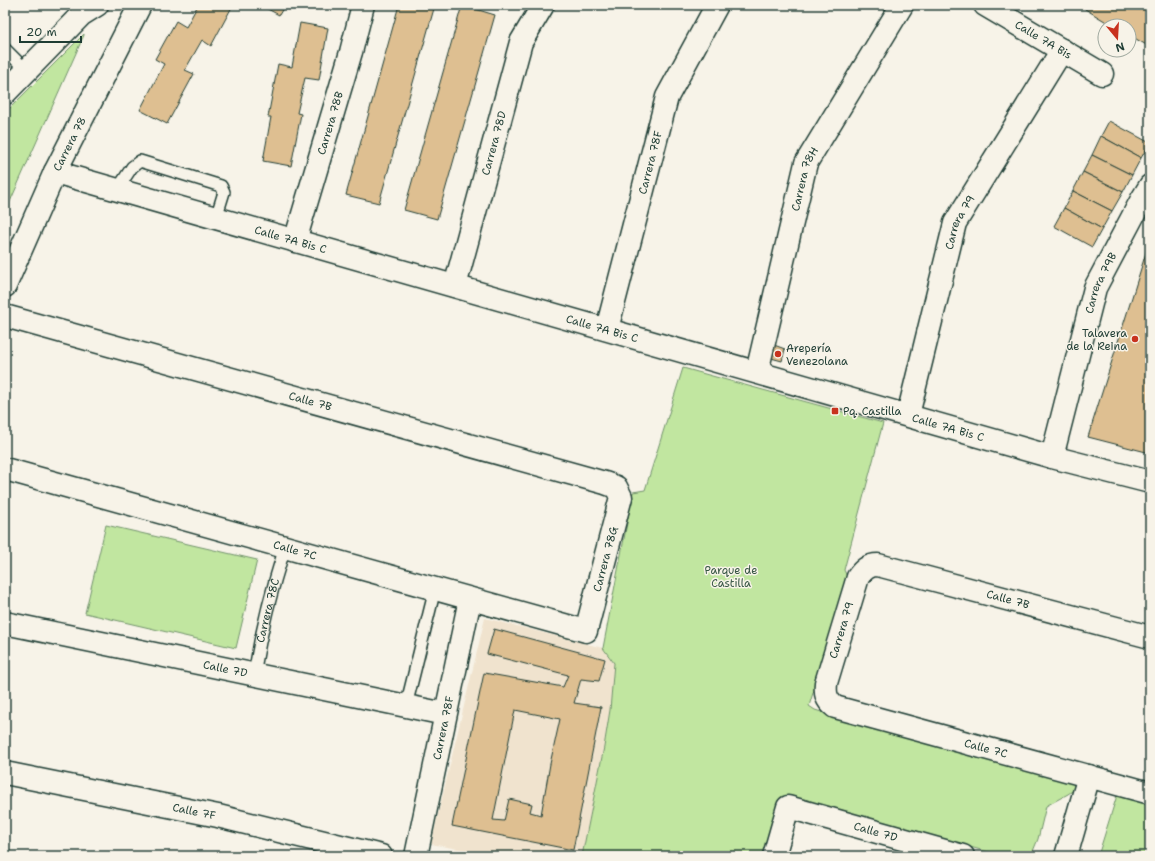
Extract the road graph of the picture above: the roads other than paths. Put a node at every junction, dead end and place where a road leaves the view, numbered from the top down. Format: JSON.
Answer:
{"nodes":[{"id":1,"x":97,"y":5,"type":"edge"},
{"id":2,"x":363,"y":5,"type":"edge"},
{"id":3,"x":544,"y":5,"type":"edge"},
{"id":4,"x":718,"y":5,"type":"edge"},
{"id":5,"x":902,"y":5,"type":"edge"},
{"id":6,"x":984,"y":5,"type":"edge"},
{"id":7,"x":135,"y":7,"type":"edge"},
{"id":8,"x":5,"y":49,"type":"edge"},
{"id":9,"x":1062,"y":50,"type":"junction"},
{"id":10,"x":26,"y":70,"type":"junction"},
{"id":11,"x":1102,"y":74,"type":"dead end"},
{"id":12,"x":5,"y":93,"type":"edge"},
{"id":13,"x":55,"y":172,"type":"junction"},
{"id":14,"x":1150,"y":186,"type":"edge"},
{"id":15,"x":117,"y":190,"type":"junction"},
{"id":16,"x":216,"y":218,"type":"junction"},
{"id":17,"x":295,"y":241,"type":"junction"},
{"id":18,"x":5,"y":286,"type":"edge"},
{"id":19,"x":455,"y":286,"type":"junction"},
{"id":20,"x":5,"y":316,"type":"edge"},
{"id":21,"x":607,"y":330,"type":"junction"},
{"id":22,"x":757,"y":372,"type":"junction"},
{"id":23,"x":908,"y":415,"type":"junction"},
{"id":24,"x":1052,"y":457,"type":"junction"},
{"id":25,"x":5,"y":469,"type":"edge"},
{"id":26,"x":1150,"y":482,"type":"edge"},
{"id":27,"x":616,"y":487,"type":"joint"},
{"id":28,"x":285,"y":547,"type":"junction"},
{"id":29,"x":867,"y":568,"type":"joint"},
{"id":30,"x":435,"y":589,"type":"junction"},
{"id":31,"x":470,"y":599,"type":"junction"},
{"id":32,"x":5,"y":623,"type":"edge"},
{"id":33,"x":586,"y":631,"type":"joint"},
{"id":34,"x":1150,"y":637,"type":"edge"},
{"id":35,"x":254,"y":674,"type":"junction"},
{"id":36,"x":826,"y":697,"type":"joint"},
{"id":37,"x":406,"y":706,"type":"junction"},
{"id":38,"x":445,"y":714,"type":"junction"},
{"id":39,"x":5,"y":773,"type":"edge"},
{"id":40,"x":1088,"y":776,"type":"junction"},
{"id":41,"x":1150,"y":793,"type":"edge"},
{"id":42,"x":381,"y":856,"type":"edge"},
{"id":43,"x":416,"y":856,"type":"edge"},
{"id":44,"x":774,"y":856,"type":"edge"},
{"id":45,"x":964,"y":856,"type":"edge"},
{"id":46,"x":1066,"y":856,"type":"edge"}],
"edges":[{"from":1,"to":10,"type":"street"},
{"from":2,"to":17,"type":"street","name":"Carrera 78B"},
{"from":3,"to":19,"type":"street","name":"Carrera 78D"},
{"from":4,"to":21,"type":"street","name":"Carrera 78F"},
{"from":5,"to":22,"type":"street","name":"Carrera 78H"},
{"from":6,"to":9,"type":"street","name":"Calle 7A Bis"},
{"from":7,"to":13,"type":"street","name":"Carrera 78"},
{"from":8,"to":10,"type":"lane"},
{"from":9,"to":11,"type":"street","name":"Calle 7A Bis"},
{"from":9,"to":23,"type":"street","name":"Carrera 79"},
{"from":10,"to":12,"type":"street"},
{"from":13,"to":15,"type":"street","name":"Calle 7A Bis C"},
{"from":13,"to":18,"type":"street","name":"Carrera 78"},
{"from":14,"to":24,"type":"street","name":"Carrera 79B"},
{"from":15,"to":16,"type":"street","name":"Calle 7A Bis C"},
{"from":15,"to":16,"type":"lane"},
{"from":16,"to":17,"type":"street","name":"Calle 7A Bis C"},
{"from":17,"to":19,"type":"street","name":"Calle 7A Bis C"},
{"from":19,"to":21,"type":"street","name":"Calle 7A Bis C"},
{"from":20,"to":27,"type":"street","name":"Calle 7B"},
{"from":21,"to":22,"type":"street","name":"Calle 7A Bis C"},
{"from":22,"to":23,"type":"street","name":"Calle 7A Bis C"},
{"from":23,"to":24,"type":"street","name":"Calle 7A Bis C"},
{"from":24,"to":26,"type":"street","name":"Calle 7A Bis C"},
{"from":25,"to":28,"type":"street","name":"Calle 7C"},
{"from":27,"to":33,"type":"street","name":"Carrera 78G"},
{"from":28,"to":30,"type":"street","name":"Calle 7C"},
{"from":28,"to":35,"type":"lane","name":"Carrera 78C"},
{"from":29,"to":34,"type":"street","name":"Calle 7B"},
{"from":29,"to":36,"type":"street","name":"Carrera 79"},
{"from":30,"to":31,"type":"street","name":"Calle 7C"},
{"from":30,"to":37,"type":"lane"},
{"from":31,"to":33,"type":"street","name":"Calle 7C"},
{"from":31,"to":38,"type":"street","name":"Carrera 78F"},
{"from":32,"to":35,"type":"street","name":"Calle 7D"},
{"from":35,"to":37,"type":"street","name":"Calle 7D"},
{"from":36,"to":40,"type":"street","name":"Calle 7C"},
{"from":37,"to":38,"type":"street","name":"Calle 7D"},
{"from":38,"to":43,"type":"street","name":"Carrera 78F"},
{"from":39,"to":42,"type":"street","name":"Calle 7F"},
{"from":40,"to":41,"type":"street","name":"Calle 7C"},
{"from":40,"to":46,"type":"street"},
{"from":44,"to":45,"type":"street","name":"Calle 7D"}]}
